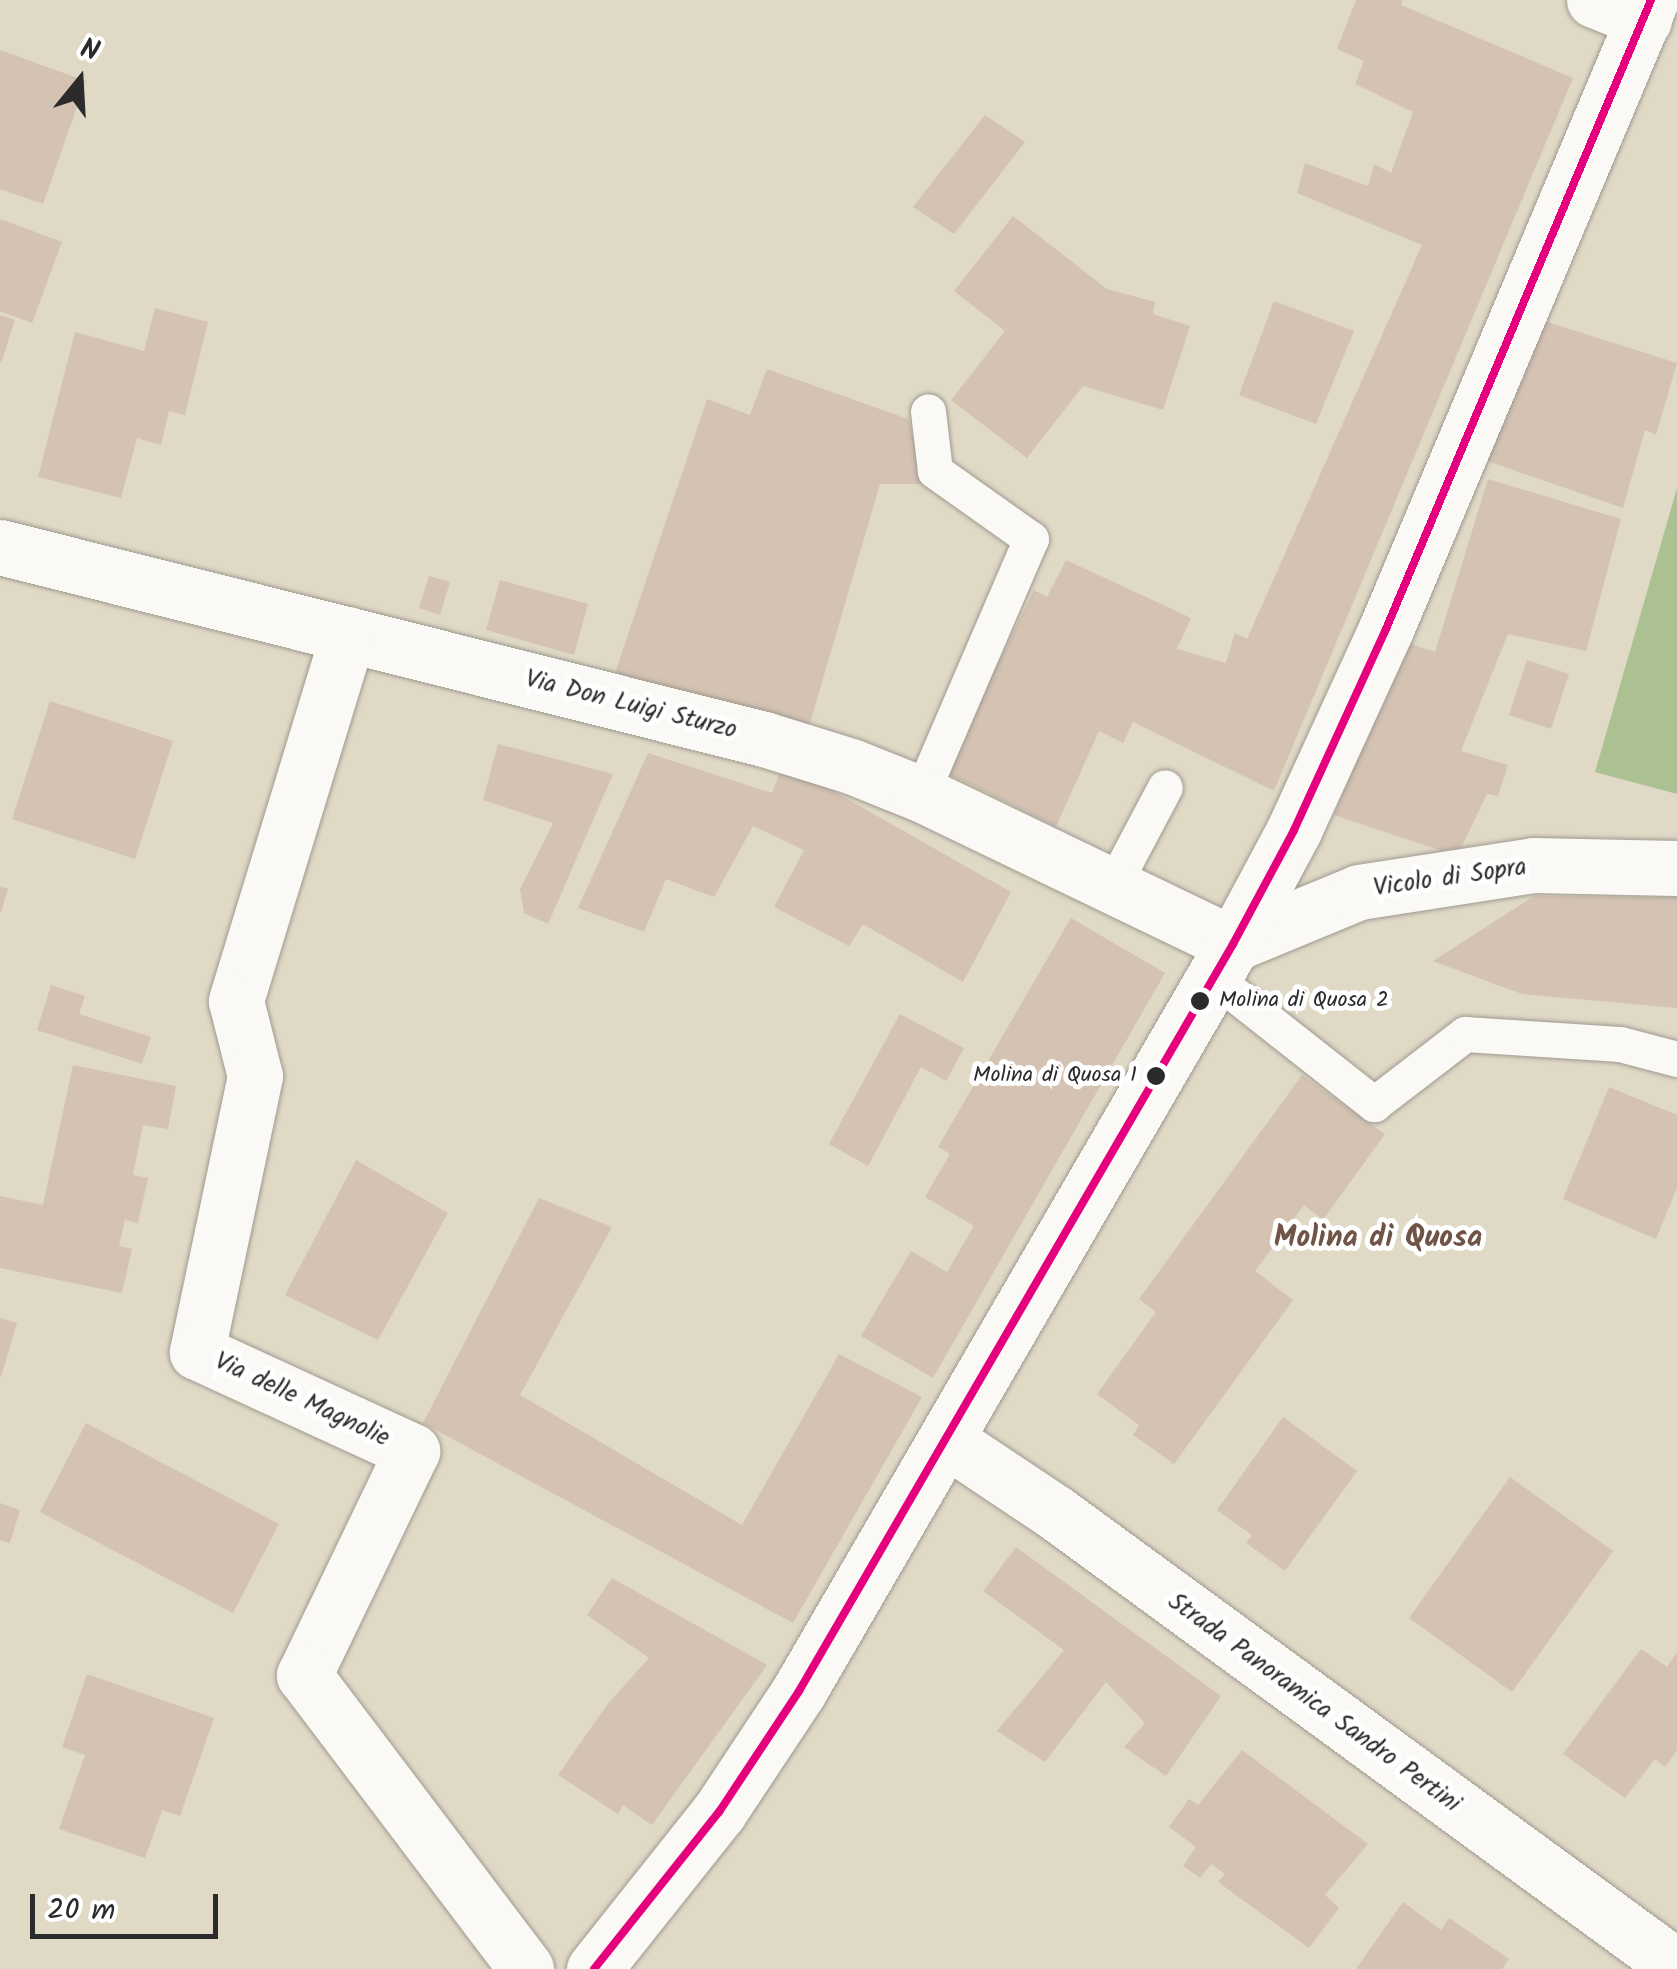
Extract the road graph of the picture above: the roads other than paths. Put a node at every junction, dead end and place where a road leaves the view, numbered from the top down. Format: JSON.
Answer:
{"nodes":[{"id":1,"x":1594,"y":0,"type":"edge"},
{"id":2,"x":1648,"y":10,"type":"edge"},
{"id":3,"x":928,"y":411,"type":"dead end"},
{"id":4,"x":0,"y":547,"type":"edge"},
{"id":5,"x":348,"y":634,"type":"junction"},
{"id":6,"x":1165,"y":787,"type":"dead end"},
{"id":7,"x":920,"y":794,"type":"junction"},
{"id":8,"x":1677,"y":868,"type":"edge"},
{"id":9,"x":1111,"y":889,"type":"junction"},
{"id":10,"x":1224,"y":961,"type":"junction"},
{"id":11,"x":1677,"y":1060,"type":"edge"},
{"id":12,"x":948,"y":1441,"type":"junction"},
{"id":13,"x":1677,"y":1967,"type":"edge"},
{"id":14,"x":526,"y":1969,"type":"edge"},
{"id":15,"x":594,"y":1969,"type":"edge"}],
"edges":[{"from":1,"to":2,"type":"street"},
{"from":2,"to":10,"type":"street"},
{"from":3,"to":7,"type":"lane"},
{"from":4,"to":5,"type":"street","name":"Via Don Luigi Sturzo"},
{"from":5,"to":7,"type":"street","name":"Via Don Luigi Sturzo"},
{"from":5,"to":14,"type":"street","name":"Via delle Magnolie"},
{"from":6,"to":9,"type":"lane"},
{"from":7,"to":9,"type":"street","name":"Via Don Luigi Sturzo"},
{"from":8,"to":10,"type":"street","name":"Vicolo di Sopra"},
{"from":9,"to":10,"type":"street","name":"Via Don Luigi Sturzo"},
{"from":10,"to":11,"type":"lane"},
{"from":10,"to":12,"type":"street"},
{"from":12,"to":13,"type":"street","name":"Strada Panoramica Sandro Pertini"},
{"from":12,"to":15,"type":"street"}]}
